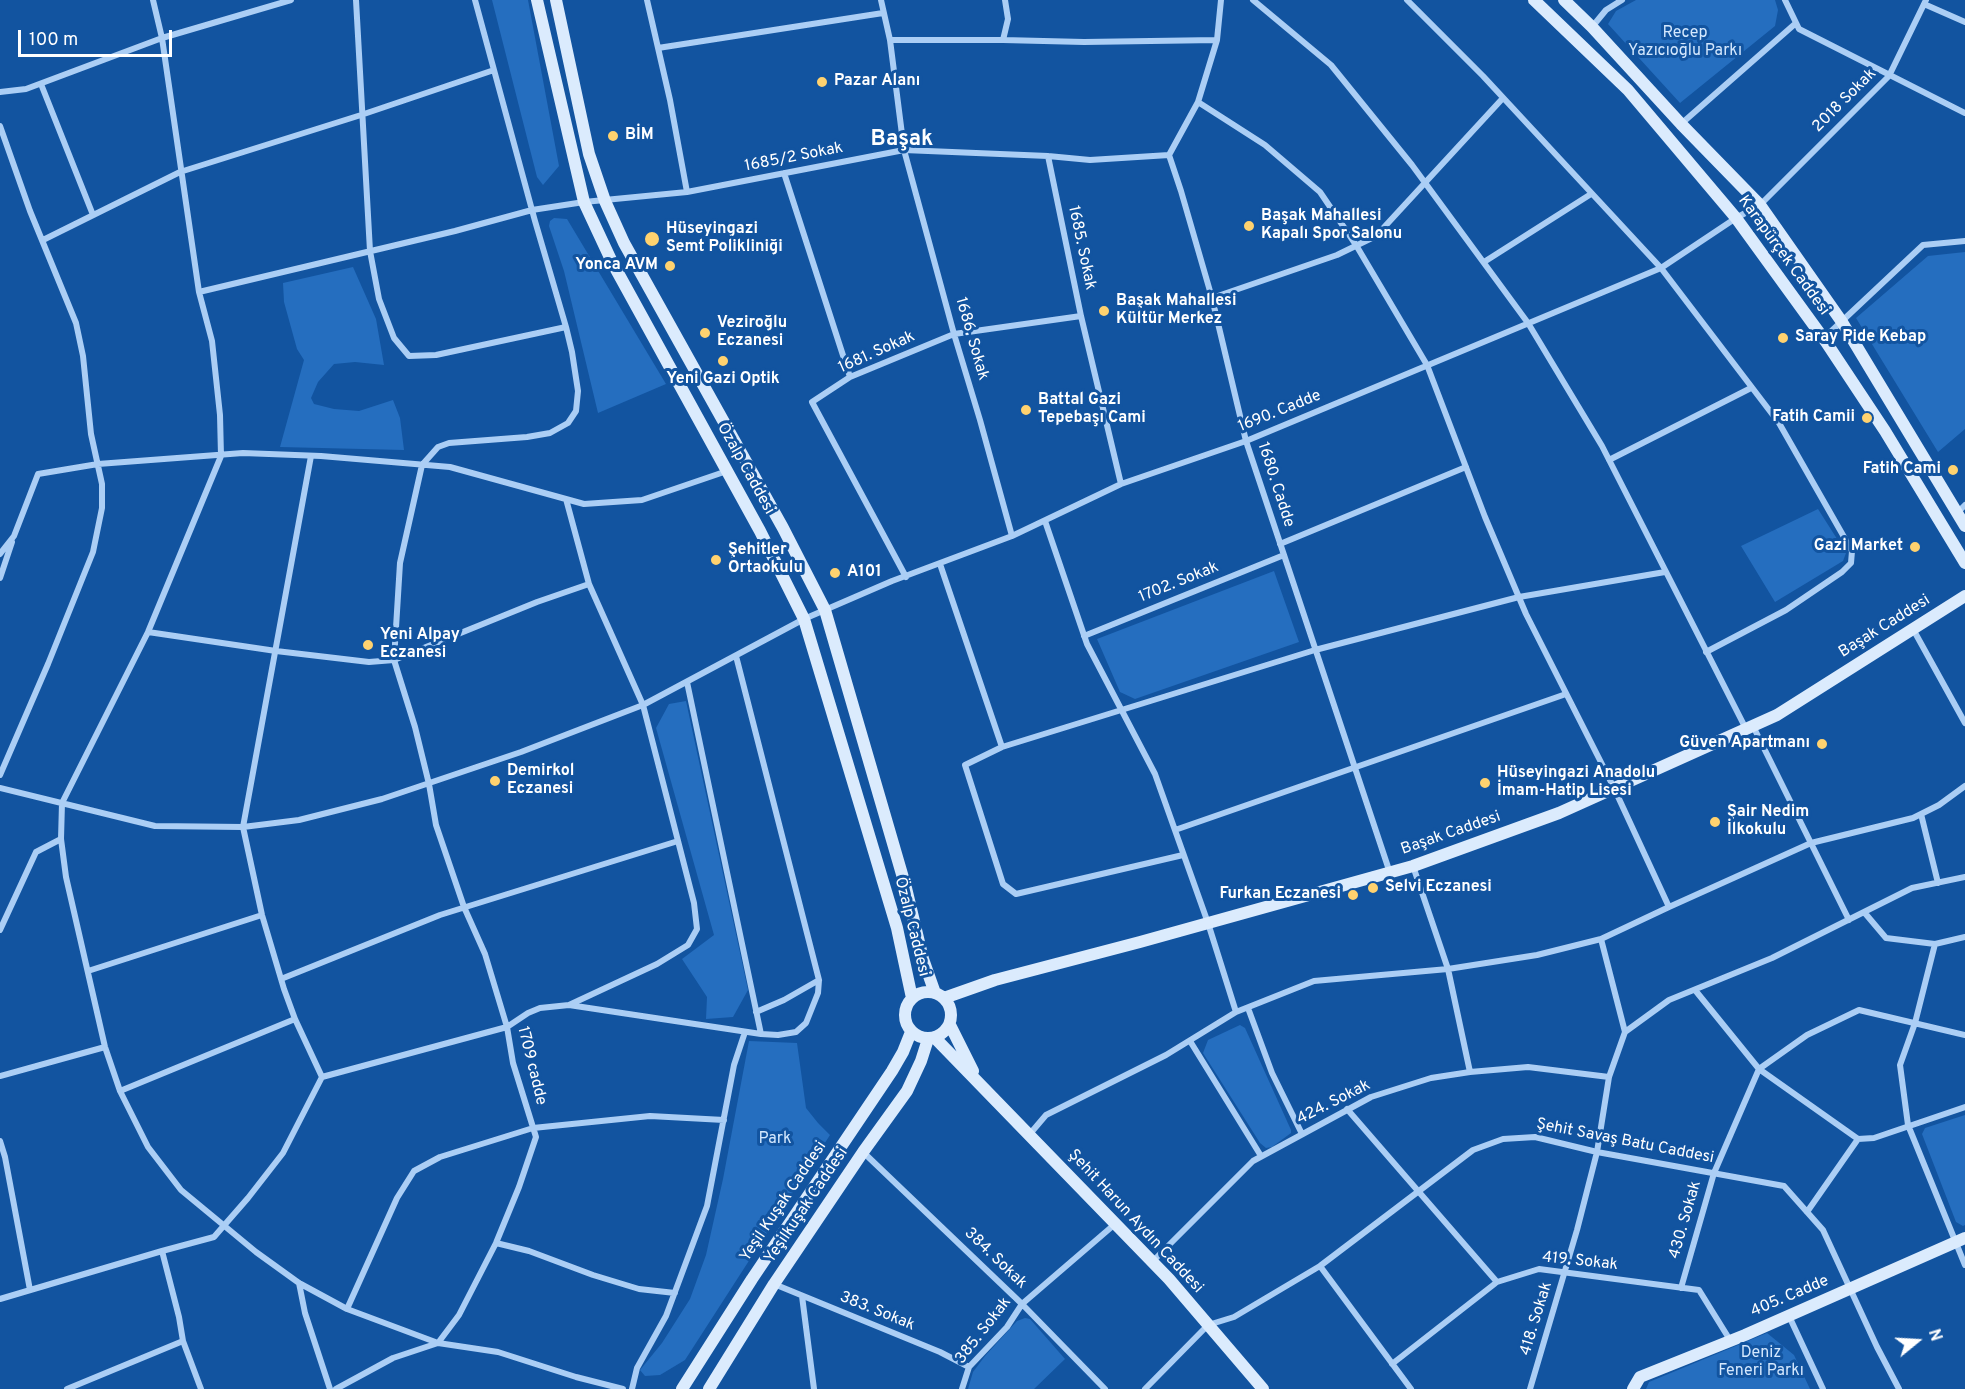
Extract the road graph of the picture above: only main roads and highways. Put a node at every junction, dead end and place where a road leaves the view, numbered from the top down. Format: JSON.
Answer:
{"nodes":[{"id":1,"x":537,"y":0,"type":"edge"},
{"id":2,"x":556,"y":0,"type":"edge"},
{"id":3,"x":1534,"y":0,"type":"edge"},
{"id":4,"x":1564,"y":0,"type":"edge"},
{"id":5,"x":1961,"y":509,"type":"edge"},
{"id":6,"x":1965,"y":526,"type":"edge"},
{"id":7,"x":1965,"y":563,"type":"edge"},
{"id":8,"x":1965,"y":596,"type":"edge"},
{"id":9,"x":940,"y":996,"type":"junction"},
{"id":10,"x":912,"y":998,"type":"junction"},
{"id":11,"x":950,"y":1024,"type":"junction"},
{"id":12,"x":911,"y":1032,"type":"junction"},
{"id":13,"x":931,"y":1039,"type":"junction"},
{"id":14,"x":978,"y":1083,"type":"junction"},
{"id":15,"x":1960,"y":1240,"type":"edge"},
{"id":16,"x":682,"y":1389,"type":"edge"},
{"id":17,"x":709,"y":1389,"type":"edge"},
{"id":18,"x":1263,"y":1389,"type":"edge"},
{"id":19,"x":1633,"y":1389,"type":"edge"}],
"edges":[{"from":1,"to":10,"type":"main road","name":"Özalp Caddesi"},
{"from":2,"to":9,"type":"main road","name":"Özalp Caddesi"},
{"from":3,"to":7,"type":"main road","name":"Karapürçek Caddesi"},
{"from":4,"to":5,"type":"main road","name":"Karapürçek Caddesi"},
{"from":5,"to":6,"type":"main road","name":"Karapürçek Caddesi"},
{"from":8,"to":9,"type":"main road","name":"Başak Caddesi"},
{"from":9,"to":10,"type":"main road"},
{"from":9,"to":11,"type":"main road"},
{"from":10,"to":12,"type":"main road"},
{"from":11,"to":13,"type":"main road"},
{"from":11,"to":14,"type":"main road","name":"Şehit Harun Aydın Caddesi"},
{"from":12,"to":13,"type":"main road"},
{"from":12,"to":16,"type":"main road","name":"Yeşil Kuşak Caddesi"},
{"from":13,"to":14,"type":"main road","name":"Şehit Harun Aydın Caddesi"},
{"from":13,"to":17,"type":"main road","name":"Yeşilkuşak Caddesi"},
{"from":14,"to":18,"type":"main road","name":"Şehit Harun Aydın Caddesi"},
{"from":15,"to":19,"type":"main road","name":"405. Cadde"}]}
